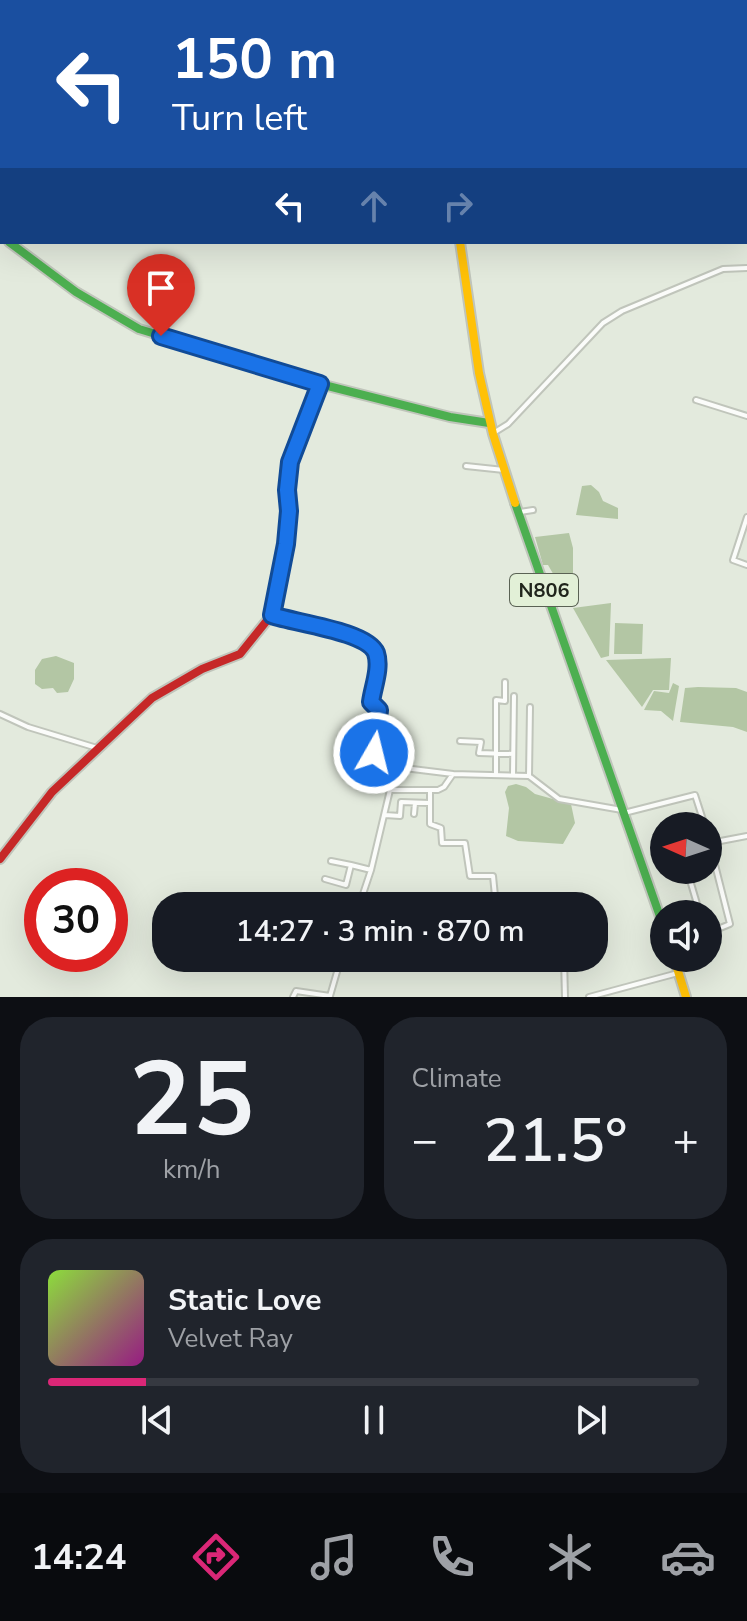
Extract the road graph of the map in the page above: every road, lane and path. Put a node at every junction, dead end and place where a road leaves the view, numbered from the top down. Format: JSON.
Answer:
{"nodes":[{"id":1,"x":12,"y":244,"type":"edge"},
{"id":2,"x":460,"y":244,"type":"edge"},
{"id":3,"x":747,"y":268,"type":"edge"},
{"id":4,"x":320,"y":384,"type":"junction"},
{"id":5,"x":696,"y":400,"type":"dead end"},
{"id":6,"x":747,"y":416,"type":"edge"},
{"id":7,"x":489,"y":423,"type":"junction"},
{"id":8,"x":493,"y":434,"type":"junction"},
{"id":9,"x":466,"y":466,"type":"dead end"},
{"id":10,"x":504,"y":470,"type":"junction"},
{"id":11,"x":533,"y":510,"type":"dead end"},
{"id":12,"x":518,"y":512,"type":"junction"},
{"id":13,"x":747,"y":517,"type":"edge"},
{"id":14,"x":747,"y":565,"type":"edge"},
{"id":15,"x":272,"y":615,"type":"junction"},
{"id":16,"x":505,"y":682,"type":"dead end"},
{"id":17,"x":514,"y":696,"type":"dead end"},
{"id":18,"x":530,"y":707,"type":"dead end"},
{"id":19,"x":0,"y":714,"type":"edge"},
{"id":20,"x":460,"y":741,"type":"dead end"},
{"id":21,"x":97,"y":748,"type":"junction"},
{"id":22,"x":496,"y":753,"type":"junction"},
{"id":23,"x":513,"y":754,"type":"junction"},
{"id":24,"x":453,"y":774,"type":"junction"},
{"id":25,"x":496,"y":774,"type":"junction"},
{"id":26,"x":513,"y":774,"type":"junction"},
{"id":27,"x":529,"y":776,"type":"junction"},
{"id":28,"x":430,"y":791,"type":"dead end"},
{"id":29,"x":415,"y":803,"type":"junction"},
{"id":30,"x":430,"y":803,"type":"junction"},
{"id":31,"x":624,"y":812,"type":"junction"},
{"id":32,"x":700,"y":812,"type":"edge"},
{"id":33,"x":414,"y":814,"type":"dead end"},
{"id":34,"x":385,"y":815,"type":"dead end"},
{"id":35,"x":747,"y":836,"type":"edge"},
{"id":36,"x":722,"y":841,"type":"edge"},
{"id":37,"x":0,"y":859,"type":"edge"},
{"id":38,"x":331,"y":861,"type":"dead end"},
{"id":39,"x":351,"y":865,"type":"junction"},
{"id":40,"x":371,"y":870,"type":"junction"},
{"id":41,"x":325,"y":879,"type":"dead end"},
{"id":42,"x":720,"y":884,"type":"edge"},
{"id":43,"x":364,"y":892,"type":"edge"},
{"id":44,"x":495,"y":892,"type":"edge"},
{"id":45,"x":654,"y":900,"type":"edge"},
{"id":46,"x":722,"y":927,"type":"edge"},
{"id":47,"x":338,"y":972,"type":"edge"},
{"id":48,"x":564,"y":972,"type":"edge"},
{"id":49,"x":678,"y":973,"type":"joint"},
{"id":50,"x":332,"y":996,"type":"edge"},
{"id":51,"x":293,"y":997,"type":"edge"},
{"id":52,"x":565,"y":997,"type":"edge"},
{"id":53,"x":589,"y":997,"type":"edge"},
{"id":54,"x":686,"y":997,"type":"edge"}],
"edges":[{"from":1,"to":4,"type":"main road"},
{"from":2,"to":7,"type":"main road","number":"N806"},
{"from":3,"to":8,"type":"street"},
{"from":4,"to":7,"type":"main road"},
{"from":4,"to":15,"type":"main road"},
{"from":5,"to":6,"type":"street"},
{"from":7,"to":8,"type":"main road","number":"N806"},
{"from":8,"to":10,"type":"main road","number":"N806"},
{"from":9,"to":10,"type":"street"},
{"from":10,"to":12,"type":"main road","number":"N806"},
{"from":11,"to":12,"type":"street"},
{"from":12,"to":31,"type":"main road","number":"N806"},
{"from":13,"to":14,"type":"street"},
{"from":15,"to":21,"type":"main road"},
{"from":15,"to":24,"type":"street"},
{"from":16,"to":22,"type":"street"},
{"from":17,"to":23,"type":"street"},
{"from":18,"to":27,"type":"street"},
{"from":19,"to":21,"type":"street"},
{"from":20,"to":22,"type":"street"},
{"from":21,"to":37,"type":"main road"},
{"from":22,"to":23,"type":"street"},
{"from":22,"to":25,"type":"street"},
{"from":23,"to":26,"type":"street"},
{"from":24,"to":25,"type":"street"},
{"from":24,"to":40,"type":"street"},
{"from":25,"to":26,"type":"street"},
{"from":26,"to":27,"type":"street"},
{"from":27,"to":31,"type":"street"},
{"from":28,"to":30,"type":"street"},
{"from":29,"to":30,"type":"street"},
{"from":29,"to":33,"type":"street"},
{"from":29,"to":34,"type":"street"},
{"from":30,"to":44,"type":"street"},
{"from":31,"to":32,"type":"street"},
{"from":31,"to":45,"type":"main road","number":"N806"},
{"from":35,"to":36,"type":"street"},
{"from":38,"to":39,"type":"street"},
{"from":39,"to":40,"type":"street"},
{"from":39,"to":41,"type":"street"},
{"from":40,"to":43,"type":"street"},
{"from":42,"to":46,"type":"street"},
{"from":47,"to":50,"type":"street"},
{"from":48,"to":52,"type":"street"},
{"from":49,"to":53,"type":"street"},
{"from":49,"to":54,"type":"main road"},
{"from":50,"to":51,"type":"street"}]}
